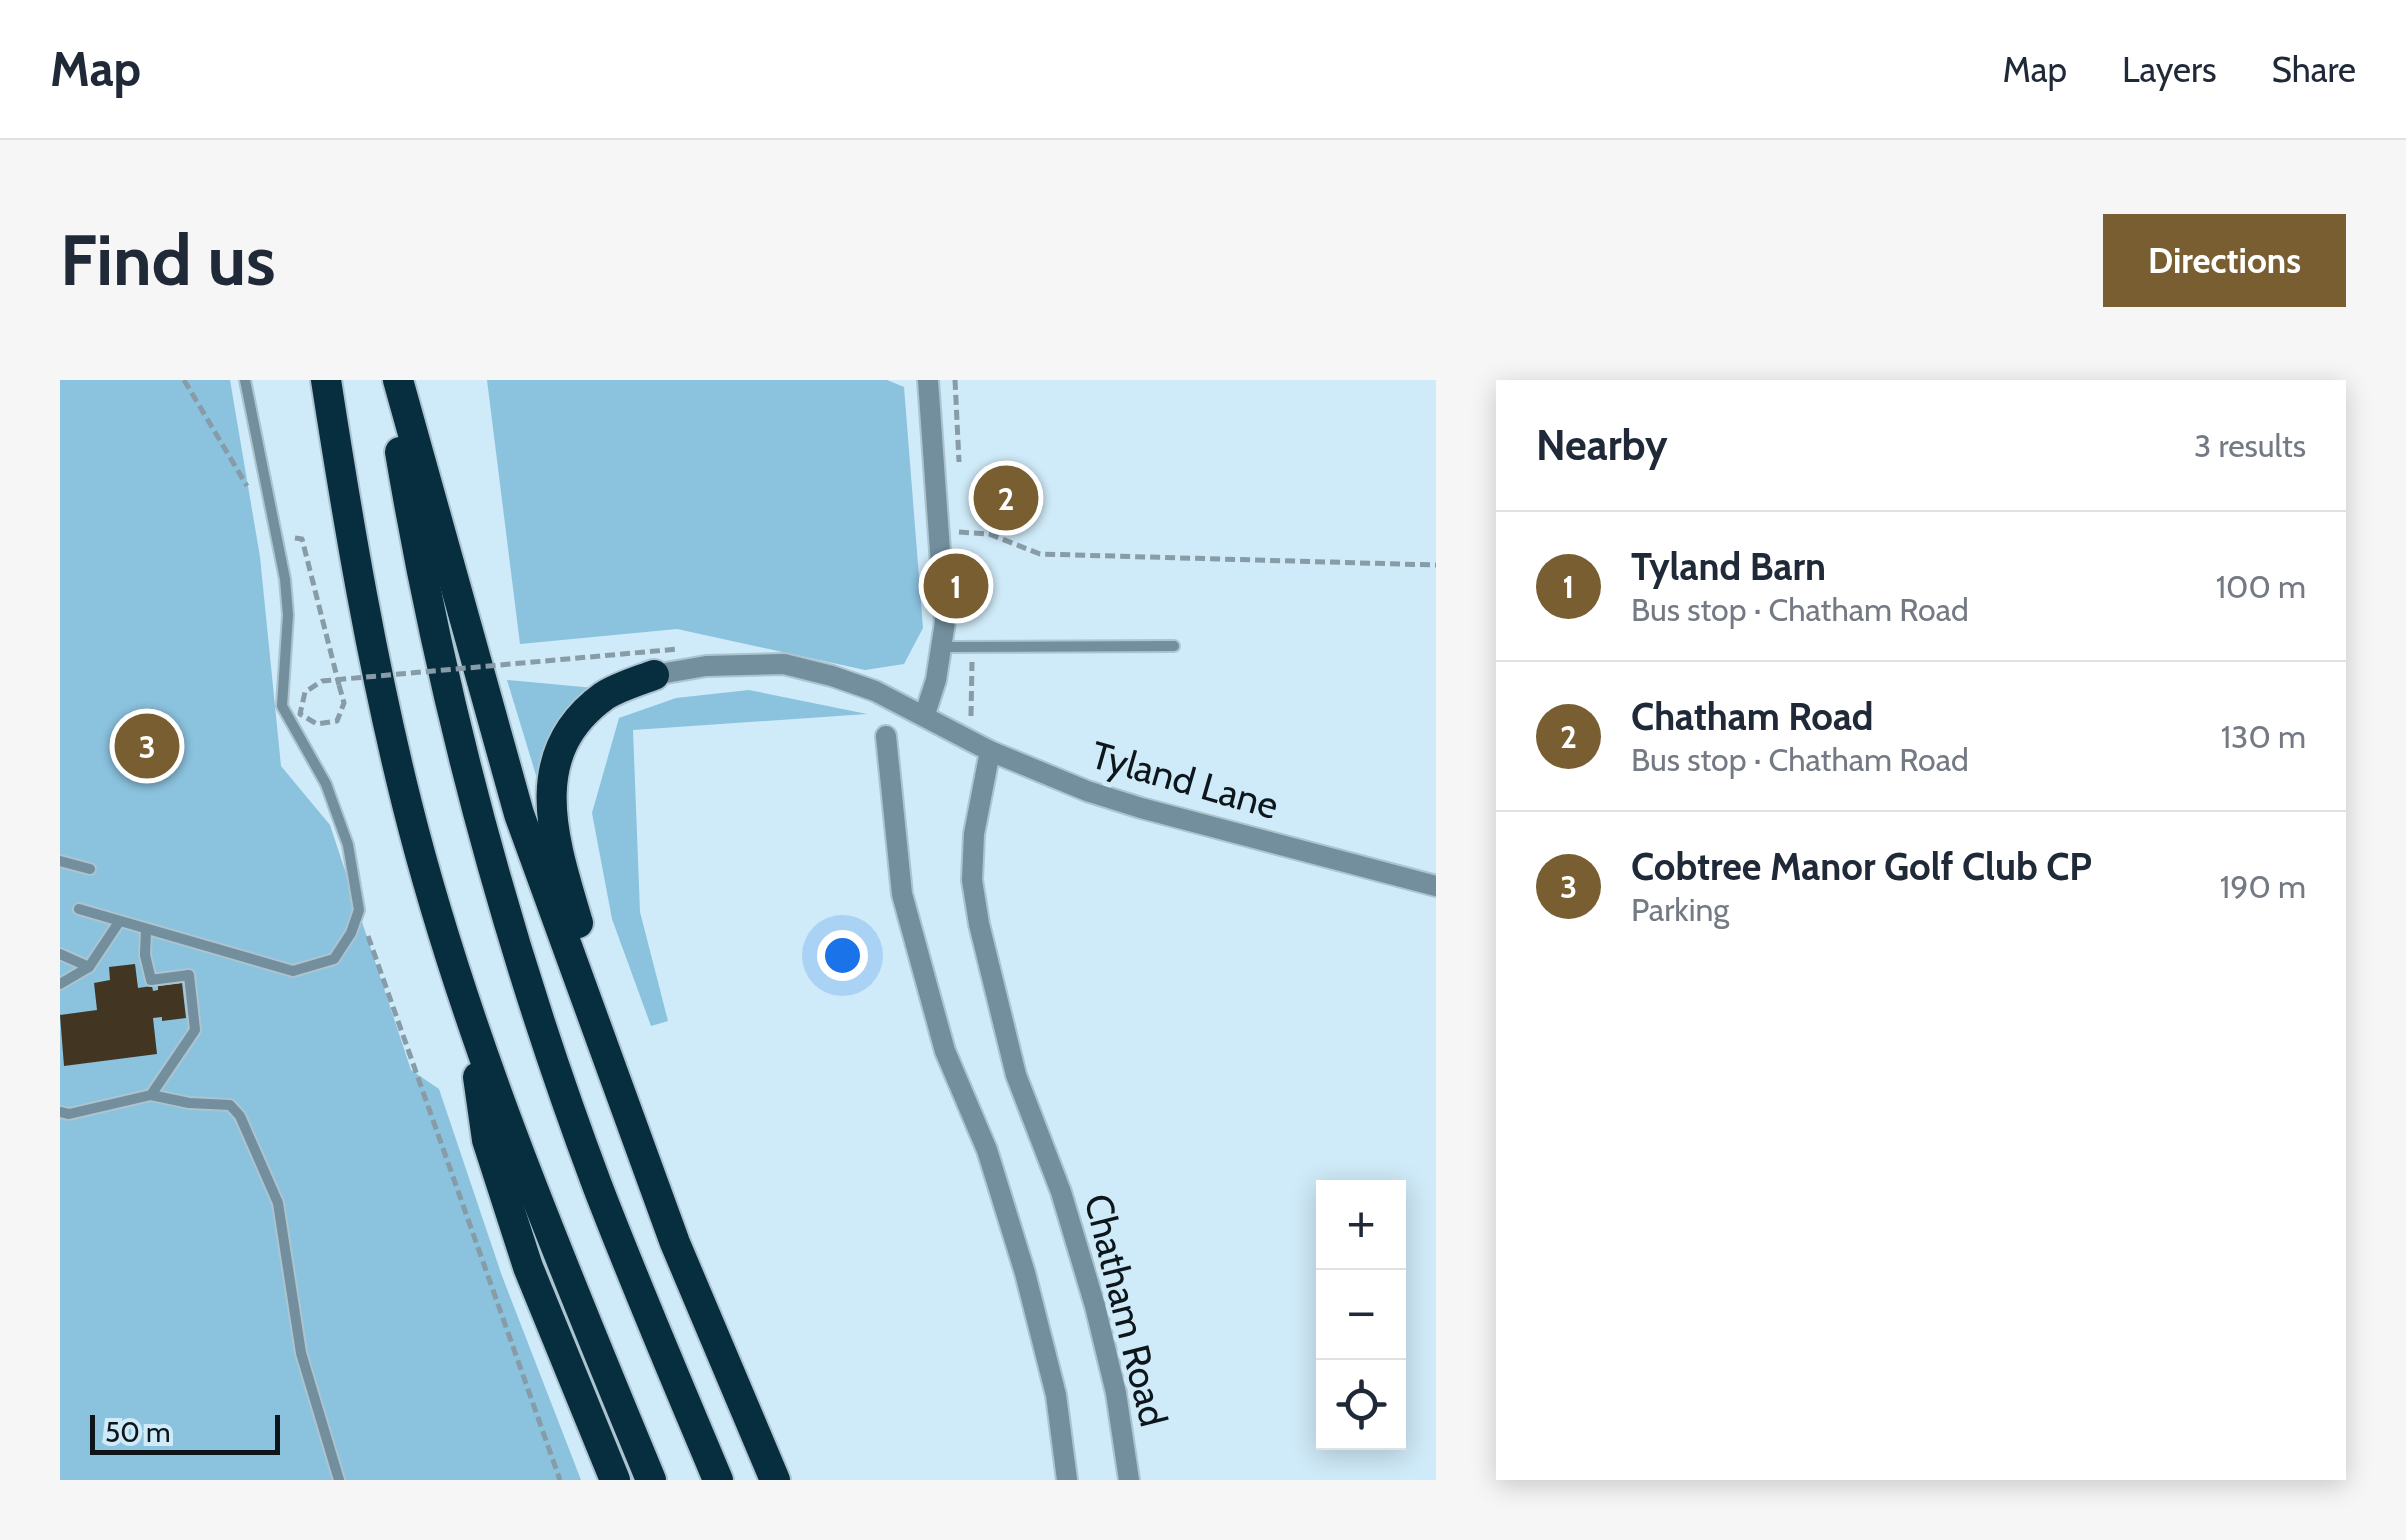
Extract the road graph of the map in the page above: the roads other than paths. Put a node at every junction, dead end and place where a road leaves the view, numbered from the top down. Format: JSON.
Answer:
{"nodes":[{"id":1,"x":245,"y":380,"type":"edge"},
{"id":2,"x":326,"y":380,"type":"edge"},
{"id":3,"x":388,"y":380,"type":"edge"},
{"id":4,"x":398,"y":380,"type":"edge"},
{"id":5,"x":928,"y":380,"type":"edge"},
{"id":6,"x":1174,"y":646,"type":"dead end"},
{"id":7,"x":941,"y":647,"type":"junction"},
{"id":8,"x":654,"y":675,"type":"joint"},
{"id":9,"x":925,"y":714,"type":"junction"},
{"id":10,"x":886,"y":736,"type":"dead end"},
{"id":11,"x":990,"y":751,"type":"junction"},
{"id":12,"x":60,"y":862,"type":"edge"},
{"id":13,"x":90,"y":869,"type":"dead end"},
{"id":14,"x":1436,"y":886,"type":"edge"},
{"id":15,"x":79,"y":910,"type":"dead end"},
{"id":16,"x":120,"y":922,"type":"junction"},
{"id":17,"x":146,"y":930,"type":"junction"},
{"id":18,"x":60,"y":954,"type":"edge"},
{"id":19,"x":89,"y":967,"type":"junction"},
{"id":20,"x":60,"y":984,"type":"edge"},
{"id":21,"x":467,"y":1001,"type":"junction"},
{"id":22,"x":151,"y":1096,"type":"junction"},
{"id":23,"x":60,"y":1112,"type":"edge"},
{"id":24,"x":628,"y":1120,"type":"junction"},
{"id":25,"x":339,"y":1480,"type":"edge"},
{"id":26,"x":615,"y":1480,"type":"edge"},
{"id":27,"x":651,"y":1480,"type":"edge"},
{"id":28,"x":718,"y":1480,"type":"edge"},
{"id":29,"x":775,"y":1480,"type":"edge"},
{"id":30,"x":1067,"y":1480,"type":"edge"},
{"id":31,"x":1129,"y":1480,"type":"edge"}],
"edges":[{"from":1,"to":17,"type":"lane"},
{"from":2,"to":21,"type":"highway"},
{"from":3,"to":28,"type":"highway"},
{"from":4,"to":24,"type":"highway"},
{"from":5,"to":7,"type":"street"},
{"from":6,"to":7,"type":"lane"},
{"from":7,"to":9,"type":"street"},
{"from":8,"to":9,"type":"street","name":"Tyland Lane"},
{"from":8,"to":24,"type":"highway"},
{"from":9,"to":11,"type":"street","name":"Tyland Lane"},
{"from":10,"to":30,"type":"street"},
{"from":11,"to":14,"type":"street","name":"Tyland Lane"},
{"from":11,"to":31,"type":"street","name":"Chatham Road"},
{"from":12,"to":13,"type":"lane"},
{"from":15,"to":16,"type":"lane"},
{"from":16,"to":17,"type":"lane"},
{"from":16,"to":19,"type":"lane"},
{"from":17,"to":22,"type":"lane"},
{"from":18,"to":19,"type":"lane"},
{"from":19,"to":20,"type":"lane"},
{"from":21,"to":26,"type":"highway"},
{"from":21,"to":27,"type":"highway"},
{"from":22,"to":23,"type":"lane"},
{"from":22,"to":25,"type":"lane"},
{"from":24,"to":29,"type":"highway"}]}
